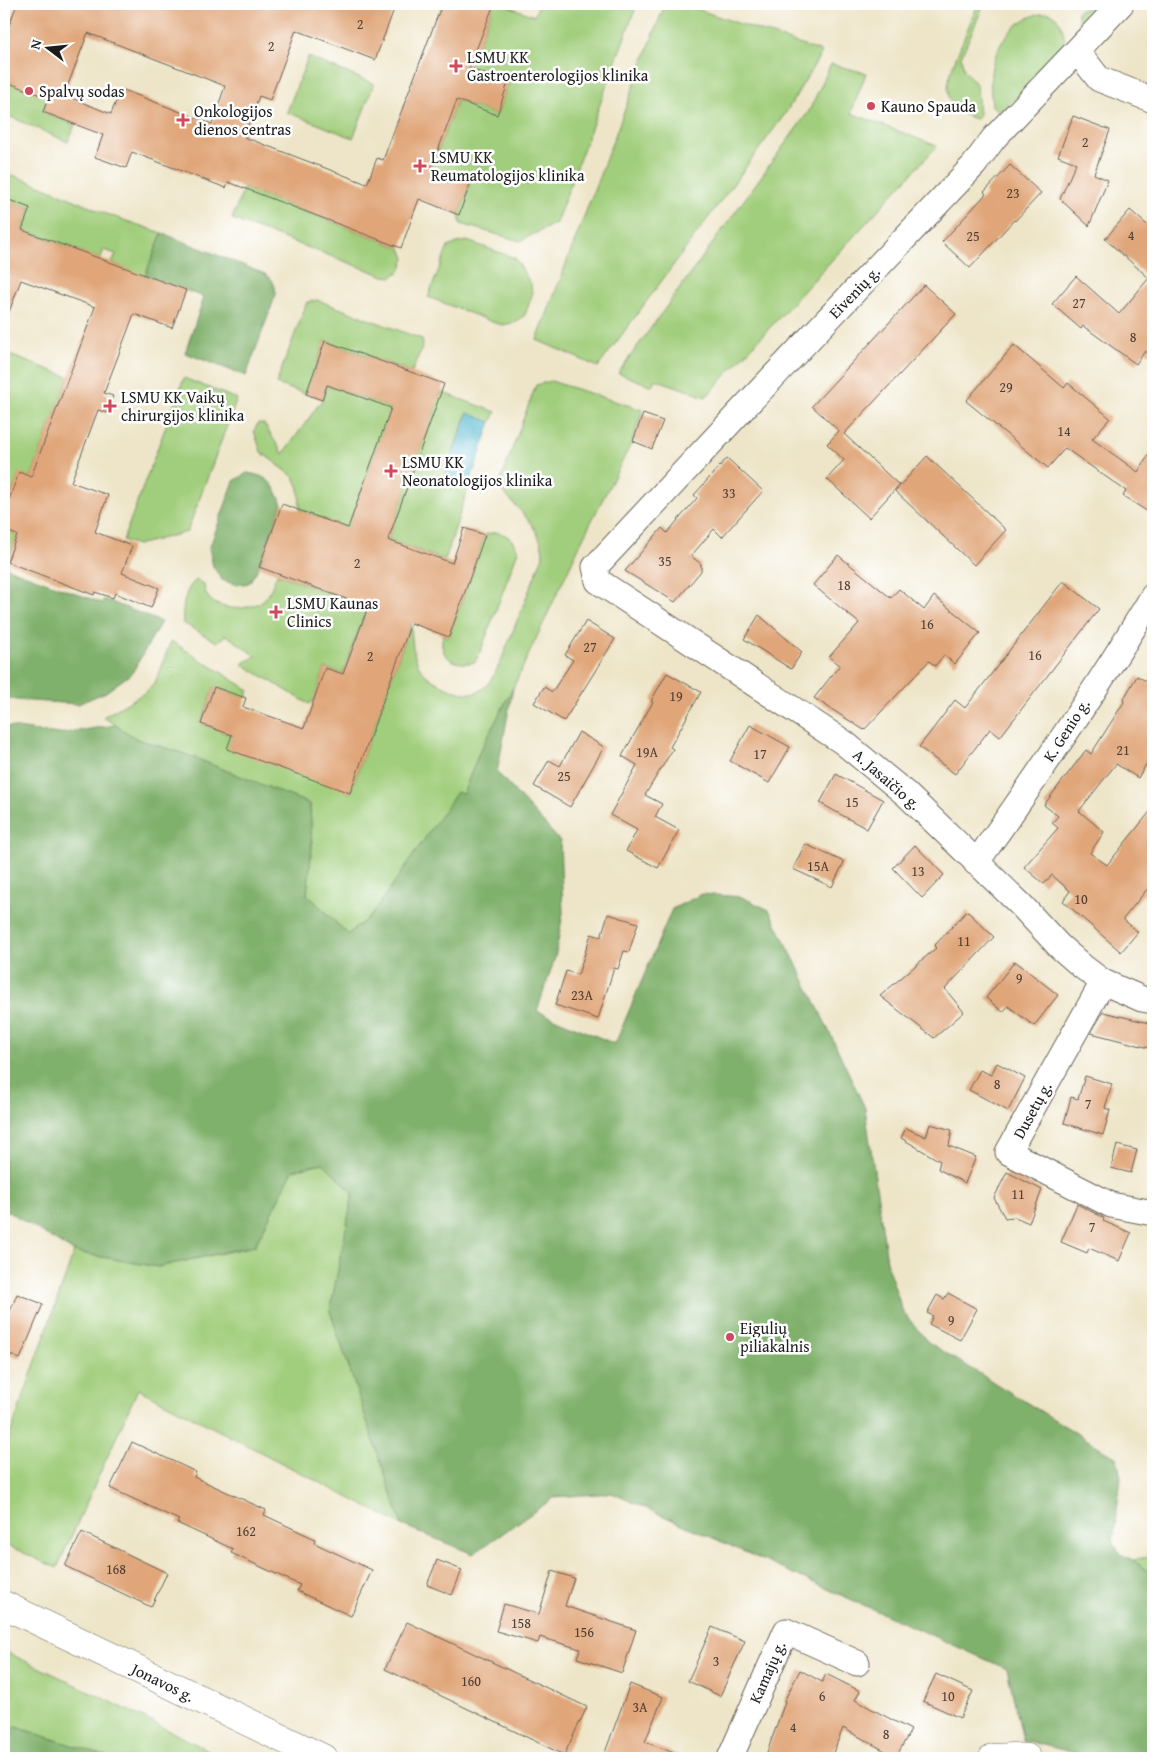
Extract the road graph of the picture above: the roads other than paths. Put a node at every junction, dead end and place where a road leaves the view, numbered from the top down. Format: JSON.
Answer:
{"nodes":[{"id":1,"x":1121,"y":4,"type":"edge"},
{"id":2,"x":1078,"y":51,"type":"junction"},
{"id":3,"x":1153,"y":100,"type":"edge"},
{"id":4,"x":598,"y":581,"type":"joint"},
{"id":5,"x":1153,"y":596,"type":"edge"},
{"id":6,"x":976,"y":863,"type":"junction"},
{"id":7,"x":1103,"y":982,"type":"junction"},
{"id":8,"x":1153,"y":1001,"type":"edge"},
{"id":9,"x":1153,"y":1213,"type":"edge"},
{"id":10,"x":4,"y":1605,"type":"edge"},
{"id":11,"x":857,"y":1663,"type":"dead end"},
{"id":12,"x":323,"y":1758,"type":"edge"},
{"id":13,"x":730,"y":1758,"type":"edge"},
{"id":14,"x":993,"y":1758,"type":"edge"},
{"id":15,"x":1027,"y":1758,"type":"edge"}],
"edges":[{"from":1,"to":2,"type":"street","name":"Eivenių g."},
{"from":2,"to":3,"type":"street"},
{"from":2,"to":4,"type":"street","name":"Eivenių g."},
{"from":4,"to":6,"type":"street","name":"A. Jasaičio g."},
{"from":5,"to":6,"type":"street","name":"K. Genio g."},
{"from":6,"to":7,"type":"street","name":"A. Jasaičio g."},
{"from":7,"to":8,"type":"street","name":"A. Jasaičio g."},
{"from":7,"to":9,"type":"street","name":"Dusetų g."},
{"from":10,"to":12,"type":"main road","name":"Jonavos g."},
{"from":11,"to":13,"type":"street","name":"Kamajų g."},
{"from":14,"to":15,"type":"main road"}]}
